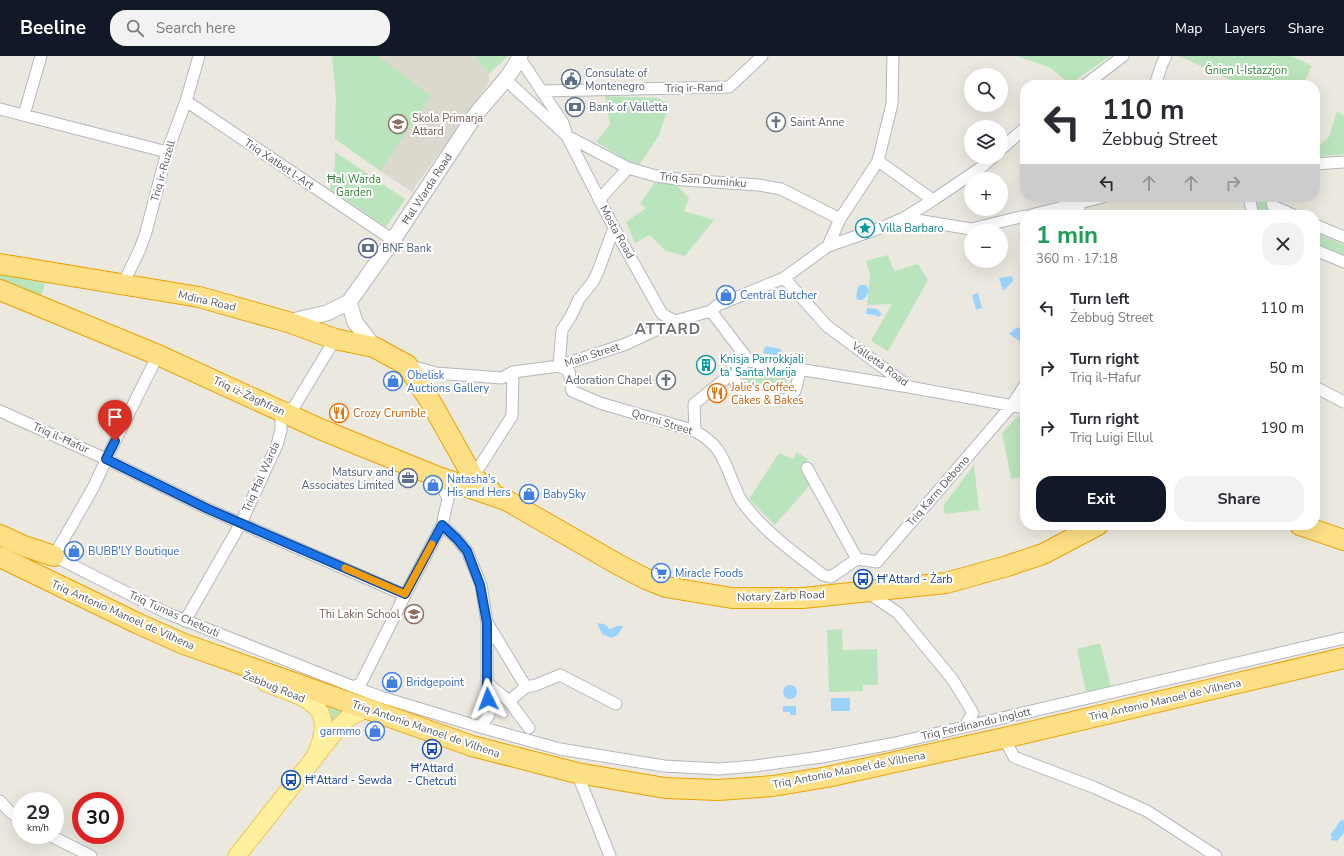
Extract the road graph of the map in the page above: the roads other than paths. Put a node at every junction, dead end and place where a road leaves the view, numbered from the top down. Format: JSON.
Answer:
{"nodes":[{"id":1,"x":41,"y":56,"type":"edge"},
{"id":2,"x":199,"y":56,"type":"edge"},
{"id":3,"x":762,"y":56,"type":"edge"},
{"id":4,"x":893,"y":56,"type":"edge"},
{"id":5,"x":1123,"y":56,"type":"edge"},
{"id":6,"x":519,"y":57,"type":"edge"},
{"id":7,"x":1163,"y":59,"type":"edge"},
{"id":8,"x":505,"y":78,"type":"junction"},
{"id":9,"x":1092,"y":80,"type":"edge"},
{"id":10,"x":1157,"y":80,"type":"edge"},
{"id":11,"x":542,"y":91,"type":"junction"},
{"id":12,"x":186,"y":102,"type":"junction"},
{"id":13,"x":0,"y":109,"type":"edge"},
{"id":14,"x":24,"y":115,"type":"junction"},
{"id":15,"x":1020,"y":132,"type":"edge"},
{"id":16,"x":567,"y":136,"type":"junction"},
{"id":17,"x":1008,"y":143,"type":"edge"},
{"id":18,"x":167,"y":152,"type":"junction"},
{"id":19,"x":878,"y":161,"type":"junction"},
{"id":20,"x":1344,"y":162,"type":"edge"},
{"id":21,"x":985,"y":164,"type":"edge"},
{"id":22,"x":1320,"y":164,"type":"edge"},
{"id":23,"x":628,"y":168,"type":"junction"},
{"id":24,"x":599,"y":200,"type":"junction"},
{"id":25,"x":933,"y":200,"type":"junction"},
{"id":26,"x":1093,"y":202,"type":"edge"},
{"id":27,"x":1272,"y":202,"type":"edge"},
{"id":28,"x":1079,"y":209,"type":"edge"},
{"id":29,"x":1282,"y":210,"type":"edge"},
{"id":30,"x":1020,"y":217,"type":"edge"},
{"id":31,"x":904,"y":218,"type":"junction"},
{"id":32,"x":840,"y":219,"type":"junction"},
{"id":33,"x":1320,"y":227,"type":"edge"},
{"id":34,"x":614,"y":228,"type":"junction"},
{"id":35,"x":1344,"y":237,"type":"edge"},
{"id":36,"x":393,"y":240,"type":"junction"},
{"id":37,"x":828,"y":246,"type":"junction"},
{"id":38,"x":1320,"y":252,"type":"edge"},
{"id":39,"x":1344,"y":262,"type":"edge"},
{"id":40,"x":0,"y":264,"type":"edge"},
{"id":41,"x":784,"y":278,"type":"junction"},
{"id":42,"x":123,"y":284,"type":"junction"},
{"id":43,"x":0,"y":290,"type":"edge"},
{"id":44,"x":349,"y":302,"type":"junction"},
{"id":45,"x":711,"y":311,"type":"junction"},
{"id":46,"x":675,"y":321,"type":"junction"},
{"id":47,"x":288,"y":322,"type":"junction"},
{"id":48,"x":335,"y":339,"type":"junction"},
{"id":49,"x":374,"y":347,"type":"junction"},
{"id":50,"x":158,"y":355,"type":"junction"},
{"id":51,"x":407,"y":365,"type":"junction"},
{"id":52,"x":559,"y":366,"type":"junction"},
{"id":53,"x":741,"y":366,"type":"junction"},
{"id":54,"x":800,"y":370,"type":"junction"},
{"id":55,"x":513,"y":372,"type":"junction"},
{"id":56,"x":909,"y":387,"type":"junction"},
{"id":57,"x":1320,"y":390,"type":"edge"},
{"id":58,"x":1020,"y":392,"type":"edge"},
{"id":59,"x":1344,"y":402,"type":"edge"},
{"id":60,"x":1012,"y":404,"type":"junction"},
{"id":61,"x":1020,"y":406,"type":"edge"},
{"id":62,"x":0,"y":411,"type":"edge"},
{"id":63,"x":281,"y":411,"type":"junction"},
{"id":64,"x":695,"y":431,"type":"junction"},
{"id":65,"x":106,"y":459,"type":"junction"},
{"id":66,"x":807,"y":468,"type":"dead end"},
{"id":67,"x":438,"y":477,"type":"junction"},
{"id":68,"x":473,"y":477,"type":"junction"},
{"id":69,"x":503,"y":499,"type":"junction"},
{"id":70,"x":241,"y":523,"type":"junction"},
{"id":71,"x":442,"y":525,"type":"junction"},
{"id":72,"x":0,"y":527,"type":"edge"},
{"id":73,"x":1089,"y":530,"type":"edge"},
{"id":74,"x":1317,"y":530,"type":"edge"},
{"id":75,"x":0,"y":535,"type":"edge"},
{"id":76,"x":1343,"y":538,"type":"edge"},
{"id":77,"x":54,"y":556,"type":"junction"},
{"id":78,"x":0,"y":557,"type":"edge"},
{"id":79,"x":857,"y":560,"type":"junction"},
{"id":80,"x":866,"y":591,"type":"junction"},
{"id":81,"x":405,"y":594,"type":"junction"},
{"id":82,"x":185,"y":621,"type":"junction"},
{"id":83,"x":487,"y":623,"type":"junction"},
{"id":84,"x":1344,"y":638,"type":"edge"},
{"id":85,"x":184,"y":644,"type":"junction"},
{"id":86,"x":1344,"y":658,"type":"edge"},
{"id":87,"x":487,"y":683,"type":"junction"},
{"id":88,"x":354,"y":687,"type":"junction"},
{"id":89,"x":526,"y":687,"type":"junction"},
{"id":90,"x":509,"y":701,"type":"junction"},
{"id":91,"x":616,"y":704,"type":"dead end"},
{"id":92,"x":366,"y":709,"type":"junction"},
{"id":93,"x":965,"y":726,"type":"junction"},
{"id":94,"x":480,"y":727,"type":"junction"},
{"id":95,"x":529,"y":728,"type":"dead end"},
{"id":96,"x":1004,"y":738,"type":"junction"},
{"id":97,"x":315,"y":757,"type":"junction"},
{"id":98,"x":577,"y":773,"type":"junction"},
{"id":99,"x":0,"y":801,"type":"edge"},
{"id":100,"x":12,"y":813,"type":"edge"},
{"id":101,"x":64,"y":842,"type":"edge"},
{"id":102,"x":91,"y":856,"type":"edge"},
{"id":103,"x":237,"y":856,"type":"edge"},
{"id":104,"x":610,"y":856,"type":"edge"},
{"id":105,"x":1216,"y":856,"type":"edge"}],
"edges":[{"from":1,"to":14,"type":"street"},
{"from":2,"to":12,"type":"street","name":"Triq ir-Rużell"},
{"from":3,"to":11,"type":"street","name":"Triq ir-Rand"},
{"from":4,"to":19,"type":"street"},
{"from":5,"to":9,"type":"street"},
{"from":6,"to":8,"type":"street","name":"Ħal Warda Road"},
{"from":6,"to":11,"type":"street","name":"Mosta Road"},
{"from":7,"to":10,"type":"street"},
{"from":8,"to":16,"type":"street","name":"Mosta Road"},
{"from":8,"to":36,"type":"street","name":"Ħal Warda Road"},
{"from":11,"to":16,"type":"street","name":"Mosta Road"},
{"from":12,"to":18,"type":"street","name":"Triq ir-Rużell"},
{"from":12,"to":36,"type":"street","name":"Triq Xatbet l-Art"},
{"from":13,"to":14,"type":"street"},
{"from":14,"to":18,"type":"street"},
{"from":15,"to":17,"type":"street"},
{"from":16,"to":23,"type":"street","name":"Triq San Duminku"},
{"from":16,"to":24,"type":"street","name":"Mosta Road"},
{"from":18,"to":42,"type":"street","name":"Triq ir-Rużell"},
{"from":19,"to":25,"type":"street"},
{"from":19,"to":32,"type":"street"},
{"from":20,"to":22,"type":"street"},
{"from":21,"to":25,"type":"street"},
{"from":23,"to":24,"type":"street"},
{"from":23,"to":32,"type":"street","name":"Triq San Duminku"},
{"from":24,"to":34,"type":"street","name":"Mosta Road"},
{"from":25,"to":31,"type":"street"},
{"from":26,"to":28,"type":"street"},
{"from":27,"to":29,"type":"street"},
{"from":30,"to":31,"type":"street"},
{"from":31,"to":37,"type":"street"},
{"from":32,"to":37,"type":"street"},
{"from":33,"to":35,"type":"street"},
{"from":34,"to":46,"type":"street","name":"Mosta Road"},
{"from":34,"to":52,"type":"street"},
{"from":36,"to":44,"type":"street","name":"Ħal Warda Road"},
{"from":37,"to":41,"type":"street","name":"Main Street"},
{"from":38,"to":39,"type":"street"},
{"from":40,"to":42,"type":"highway","name":"Mdina Road"},
{"from":41,"to":45,"type":"street","name":"Main Street"},
{"from":41,"to":56,"type":"street","name":"Valletta Road"},
{"from":42,"to":47,"type":"highway","name":"Mdina Road"},
{"from":43,"to":50,"type":"highway","name":"Triq iż-Żagħfran"},
{"from":44,"to":47,"type":"street","name":"Ħal Warda Road"},
{"from":44,"to":49,"type":"street"},
{"from":45,"to":46,"type":"street","name":"Main Street"},
{"from":45,"to":53,"type":"street"},
{"from":46,"to":52,"type":"street","name":"Main Street"},
{"from":47,"to":48,"type":"highway","name":"Mdina Road"},
{"from":48,"to":49,"type":"highway","name":"Mdina Road"},
{"from":48,"to":63,"type":"street"},
{"from":49,"to":51,"type":"highway","name":"Mdina Road"},
{"from":50,"to":63,"type":"highway","name":"Triq iż-Żagħfran"},
{"from":50,"to":65,"type":"street"},
{"from":51,"to":55,"type":"street","name":"Main Street"},
{"from":51,"to":68,"type":"highway"},
{"from":52,"to":55,"type":"street","name":"Main Street"},
{"from":52,"to":64,"type":"street","name":"Qormi Street"},
{"from":53,"to":54,"type":"street"},
{"from":53,"to":54,"type":"street"},
{"from":53,"to":64,"type":"street"},
{"from":54,"to":56,"type":"street"},
{"from":55,"to":68,"type":"street"},
{"from":56,"to":60,"type":"street","name":"Valletta Road"},
{"from":57,"to":59,"type":"street"},
{"from":58,"to":60,"type":"street","name":"Triq Karm Debono"},
{"from":60,"to":61,"type":"street","name":"Valletta Road"},
{"from":60,"to":79,"type":"street","name":"Triq Karm Debono"},
{"from":62,"to":65,"type":"street","name":"Triq il-Ħafur"},
{"from":63,"to":67,"type":"highway","name":"Triq iż-Żagħfran"},
{"from":63,"to":70,"type":"street","name":"Triq Ħal Warda"},
{"from":64,"to":79,"type":"street","name":"Qormi Street"},
{"from":65,"to":70,"type":"street","name":"Triq il-Ħafur"},
{"from":65,"to":77,"type":"street"},
{"from":66,"to":79,"type":"street"},
{"from":67,"to":69,"type":"highway","name":"Triq iż-Żagħfran"},
{"from":67,"to":71,"type":"street"},
{"from":68,"to":69,"type":"highway"},
{"from":69,"to":80,"type":"highway","name":"Notary Zarb Road"},
{"from":70,"to":81,"type":"street","name":"Triq il-Ħafur"},
{"from":70,"to":82,"type":"street","name":"Triq Ħal Warda"},
{"from":71,"to":81,"type":"street"},
{"from":71,"to":83,"type":"street"},
{"from":72,"to":77,"type":"street","name":"Triq Tumas Chetcuti"},
{"from":73,"to":80,"type":"highway","name":"Notary Zarb Road"},
{"from":74,"to":76,"type":"highway"},
{"from":75,"to":77,"type":"highway"},
{"from":77,"to":82,"type":"street","name":"Triq Tumas Chetcuti"},
{"from":78,"to":85,"type":"highway","name":"Triq Antonio Manoel de Vilhena"},
{"from":80,"to":93,"type":"street"},
{"from":81,"to":88,"type":"street"},
{"from":82,"to":88,"type":"street","name":"Triq Tumas Chetcuti"},
{"from":83,"to":87,"type":"street"},
{"from":83,"to":89,"type":"street"},
{"from":84,"to":93,"type":"street","name":"Triq Ferdinandu Inglott"},
{"from":85,"to":92,"type":"highway","name":"Triq Antonio Manoel de Vilhena"},
{"from":85,"to":97,"type":"main road","name":"Żebbuġ Road"},
{"from":86,"to":96,"type":"highway","name":"Triq Antonio Manoel de Vilhena"},
{"from":87,"to":90,"type":"street"},
{"from":87,"to":94,"type":"street"},
{"from":88,"to":94,"type":"street"},
{"from":89,"to":90,"type":"street"},
{"from":89,"to":91,"type":"street"},
{"from":90,"to":95,"type":"street"},
{"from":92,"to":97,"type":"main road","name":"Żebbuġ Road"},
{"from":92,"to":98,"type":"highway","name":"Triq Antonio Manoel de Vilhena"},
{"from":93,"to":94,"type":"street","name":"Triq Ferdinandu Inglott"},
{"from":96,"to":98,"type":"highway","name":"Triq Antonio Manoel de Vilhena"},
{"from":96,"to":105,"type":"street"},
{"from":97,"to":103,"type":"main road","name":"Żebbuġ Road"},
{"from":98,"to":104,"type":"street"},
{"from":99,"to":100,"type":"street"},
{"from":101,"to":102,"type":"street"}]}
